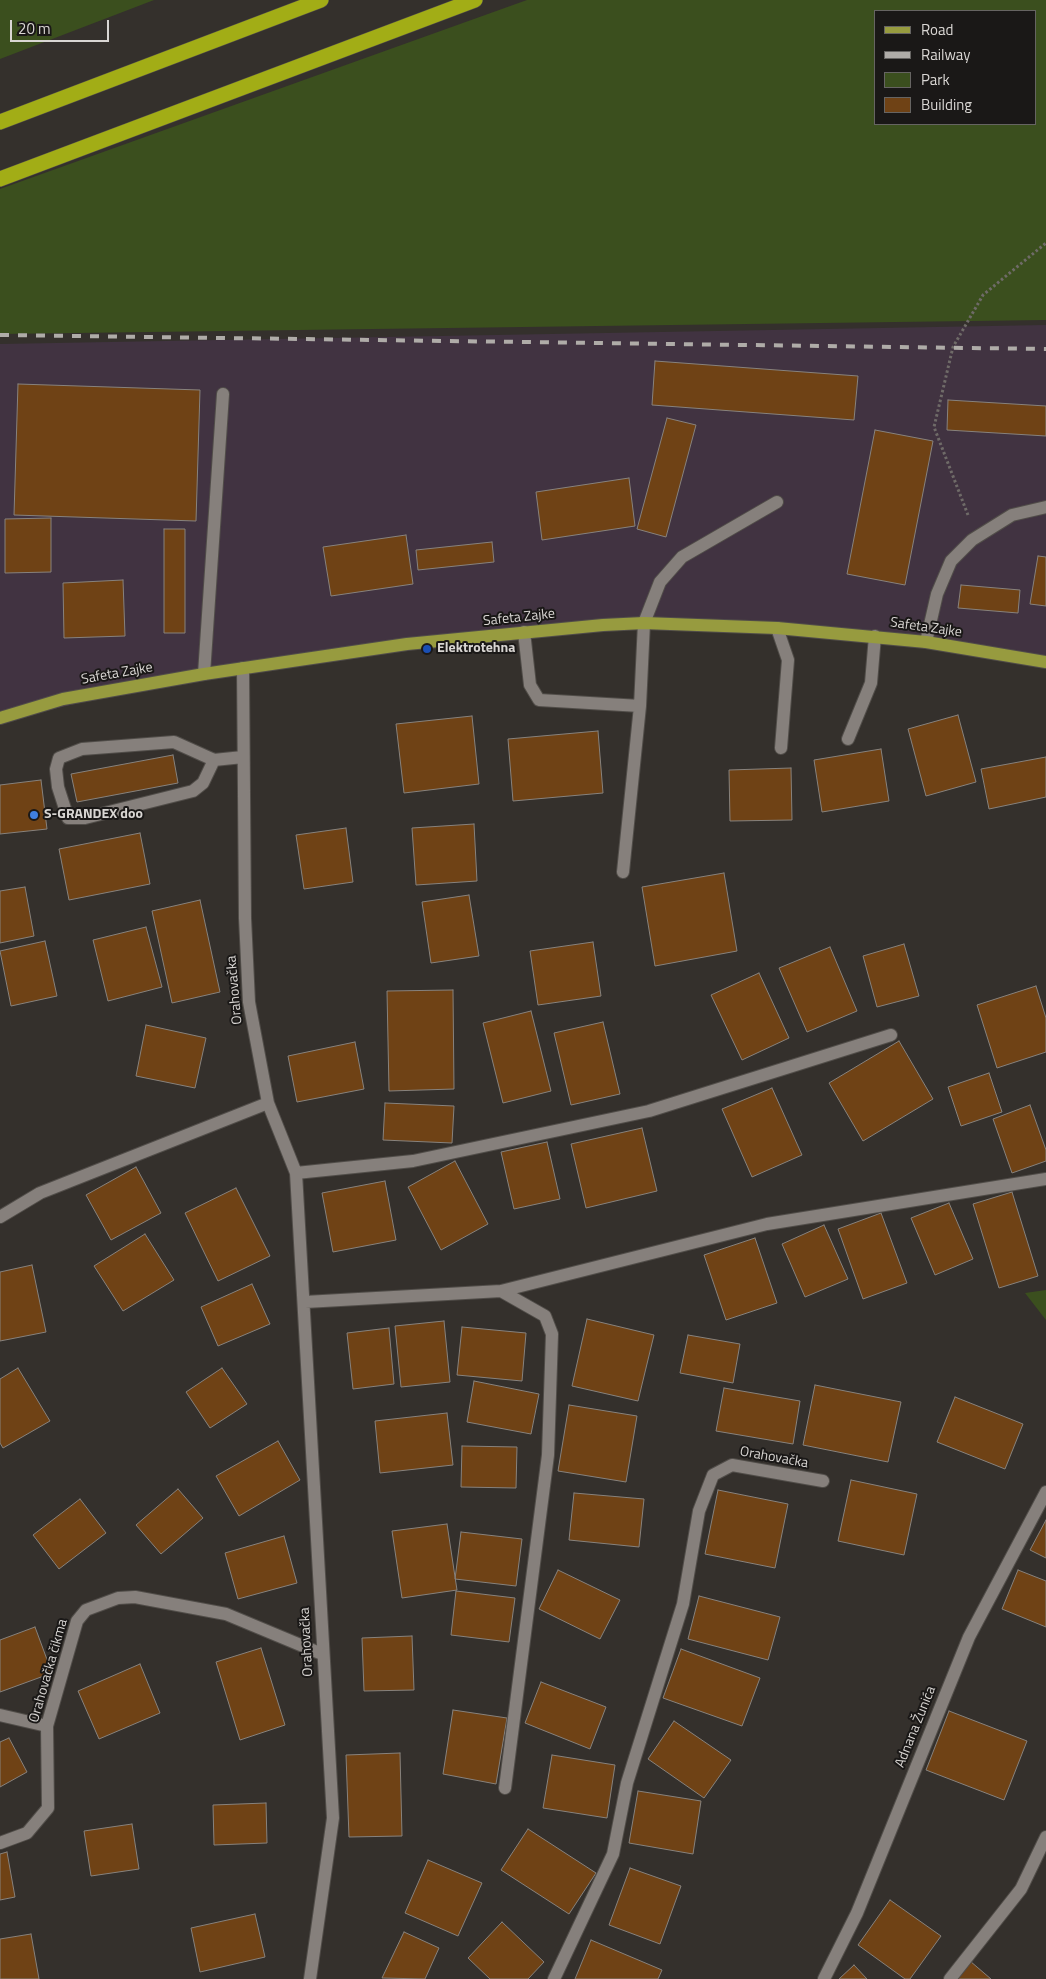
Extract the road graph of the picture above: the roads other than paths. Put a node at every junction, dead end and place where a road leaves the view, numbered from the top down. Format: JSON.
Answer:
{"nodes":[{"id":1,"x":321,"y":0,"type":"edge"},
{"id":2,"x":475,"y":0,"type":"edge"},
{"id":3,"x":0,"y":122,"type":"edge"},
{"id":4,"x":0,"y":179,"type":"edge"},
{"id":5,"x":223,"y":394,"type":"dead end"},
{"id":6,"x":777,"y":502,"type":"dead end"},
{"id":7,"x":1046,"y":507,"type":"edge"},
{"id":8,"x":644,"y":623,"type":"junction"},
{"id":9,"x":777,"y":628,"type":"junction"},
{"id":10,"x":524,"y":632,"type":"junction"},
{"id":11,"x":875,"y":636,"type":"junction"},
{"id":12,"x":926,"y":642,"type":"junction"},
{"id":13,"x":1046,"y":662,"type":"edge"},
{"id":14,"x":242,"y":668,"type":"junction"},
{"id":15,"x":204,"y":674,"type":"junction"},
{"id":16,"x":640,"y":706,"type":"junction"},
{"id":17,"x":0,"y":718,"type":"edge"},
{"id":18,"x":848,"y":739,"type":"dead end"},
{"id":19,"x":781,"y":748,"type":"dead end"},
{"id":20,"x":243,"y":757,"type":"junction"},
{"id":21,"x":214,"y":760,"type":"junction"},
{"id":22,"x":623,"y":872,"type":"dead end"},
{"id":23,"x":891,"y":1035,"type":"dead end"},
{"id":24,"x":268,"y":1103,"type":"junction"},
{"id":25,"x":296,"y":1174,"type":"junction"},
{"id":26,"x":1046,"y":1179,"type":"edge"},
{"id":27,"x":0,"y":1217,"type":"edge"},
{"id":28,"x":501,"y":1291,"type":"junction"},
{"id":29,"x":304,"y":1302,"type":"junction"},
{"id":30,"x":823,"y":1481,"type":"dead end"},
{"id":31,"x":1046,"y":1492,"type":"edge"},
{"id":32,"x":322,"y":1654,"type":"junction"},
{"id":33,"x":0,"y":1715,"type":"edge"},
{"id":34,"x":47,"y":1726,"type":"junction"},
{"id":35,"x":505,"y":1788,"type":"dead end"},
{"id":36,"x":1046,"y":1837,"type":"edge"},
{"id":37,"x":0,"y":1843,"type":"edge"},
{"id":38,"x":310,"y":1979,"type":"edge"},
{"id":39,"x":554,"y":1979,"type":"edge"},
{"id":40,"x":824,"y":1979,"type":"edge"},
{"id":41,"x":950,"y":1979,"type":"edge"}],
"edges":[{"from":1,"to":3,"type":"highway"},
{"from":2,"to":4,"type":"highway"},
{"from":5,"to":15,"type":"street"},
{"from":6,"to":8,"type":"street"},
{"from":7,"to":12,"type":"street"},
{"from":8,"to":9,"type":"main road","name":"Safeta Zajke"},
{"from":8,"to":10,"type":"main road","name":"Safeta Zajke"},
{"from":8,"to":16,"type":"street"},
{"from":9,"to":11,"type":"main road","name":"Safeta Zajke"},
{"from":9,"to":19,"type":"street"},
{"from":10,"to":14,"type":"main road","name":"Safeta Zajke"},
{"from":10,"to":16,"type":"street"},
{"from":11,"to":12,"type":"main road","name":"Safeta Zajke"},
{"from":11,"to":18,"type":"street"},
{"from":12,"to":13,"type":"main road","name":"Safeta Zajke"},
{"from":14,"to":15,"type":"main road","name":"Safeta Zajke"},
{"from":14,"to":20,"type":"street","name":"Orahovačka"},
{"from":15,"to":17,"type":"main road","name":"Safeta Zajke"},
{"from":16,"to":22,"type":"street"},
{"from":20,"to":21,"type":"street"},
{"from":20,"to":24,"type":"street","name":"Orahovačka"},
{"from":21,"to":21,"type":"street"},
{"from":23,"to":25,"type":"street"},
{"from":24,"to":25,"type":"street","name":"Orahovačka"},
{"from":24,"to":27,"type":"street"},
{"from":25,"to":29,"type":"street","name":"Orahovačka"},
{"from":26,"to":28,"type":"street"},
{"from":28,"to":29,"type":"street"},
{"from":28,"to":35,"type":"street"},
{"from":29,"to":32,"type":"street","name":"Orahovačka"},
{"from":30,"to":39,"type":"street","name":"Orahovačka"},
{"from":31,"to":40,"type":"street","name":"Adnana Žunića"},
{"from":32,"to":34,"type":"street","name":"Orahovačka čikma"},
{"from":32,"to":38,"type":"street","name":"Orahovačka"},
{"from":33,"to":34,"type":"street"},
{"from":34,"to":37,"type":"street","name":"Orahovačka čikma"},
{"from":36,"to":41,"type":"street"}]}
